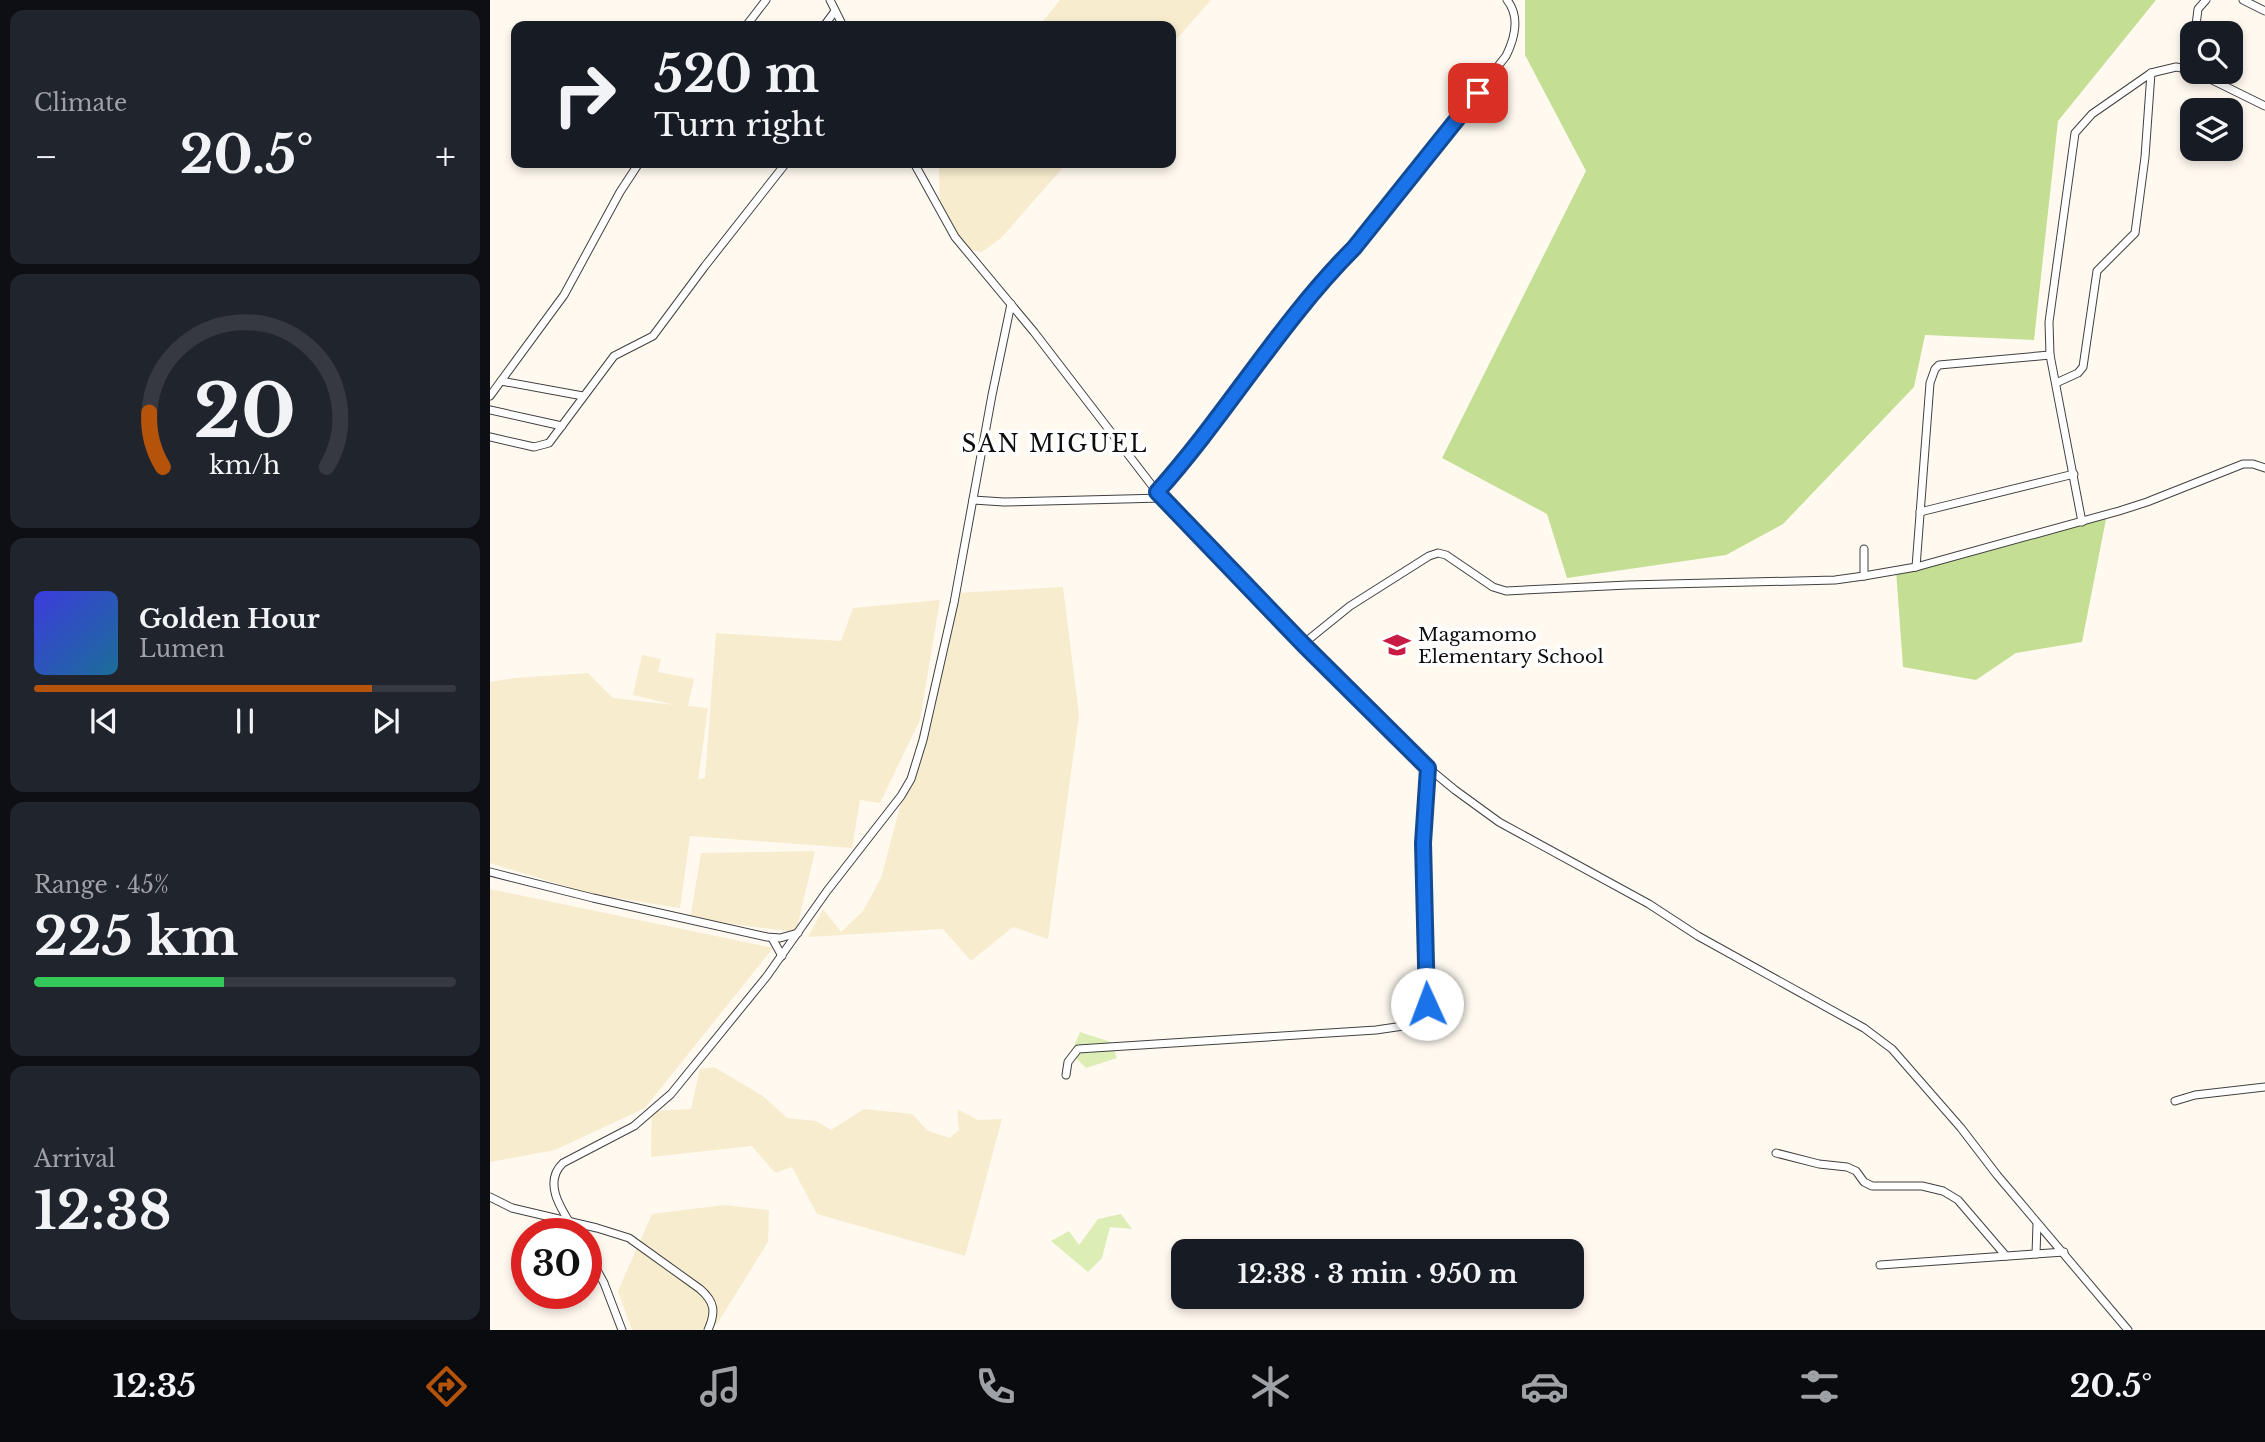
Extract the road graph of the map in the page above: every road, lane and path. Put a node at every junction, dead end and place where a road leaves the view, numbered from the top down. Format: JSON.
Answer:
{"nodes":[{"id":1,"x":766,"y":0,"type":"edge"},
{"id":2,"x":830,"y":0,"type":"edge"},
{"id":3,"x":1507,"y":0,"type":"edge"},
{"id":4,"x":2206,"y":0,"type":"edge"},
{"id":5,"x":2243,"y":0,"type":"edge"},
{"id":6,"x":835,"y":11,"type":"junction"},
{"id":7,"x":2265,"y":11,"type":"edge"},
{"id":8,"x":750,"y":21,"type":"edge"},
{"id":9,"x":828,"y":21,"type":"edge"},
{"id":10,"x":840,"y":21,"type":"edge"},
{"id":11,"x":2196,"y":21,"type":"edge"},
{"id":12,"x":2180,"y":69,"type":"edge"},
{"id":13,"x":2151,"y":73,"type":"junction"},
{"id":14,"x":2220,"y":84,"type":"edge"},
{"id":15,"x":2265,"y":106,"type":"edge"},
{"id":16,"x":636,"y":168,"type":"edge"},
{"id":17,"x":782,"y":168,"type":"edge"},
{"id":18,"x":917,"y":168,"type":"edge"},
{"id":19,"x":1011,"y":304,"type":"junction"},
{"id":20,"x":2050,"y":355,"type":"junction"},
{"id":21,"x":501,"y":381,"type":"junction"},
{"id":22,"x":2056,"y":383,"type":"junction"},
{"id":23,"x":490,"y":396,"type":"edge"},
{"id":24,"x":583,"y":396,"type":"junction"},
{"id":25,"x":490,"y":410,"type":"edge"},
{"id":26,"x":562,"y":426,"type":"junction"},
{"id":27,"x":490,"y":437,"type":"edge"},
{"id":28,"x":2265,"y":468,"type":"edge"},
{"id":29,"x":2074,"y":474,"type":"junction"},
{"id":30,"x":1160,"y":495,"type":"junction"},
{"id":31,"x":973,"y":500,"type":"junction"},
{"id":32,"x":1920,"y":512,"type":"junction"},
{"id":33,"x":2082,"y":522,"type":"junction"},
{"id":34,"x":1864,"y":550,"type":"dead end"},
{"id":35,"x":1916,"y":567,"type":"junction"},
{"id":36,"x":1864,"y":576,"type":"junction"},
{"id":37,"x":1303,"y":644,"type":"junction"},
{"id":38,"x":1428,"y":768,"type":"junction"},
{"id":39,"x":490,"y":872,"type":"edge"},
{"id":40,"x":798,"y":933,"type":"junction"},
{"id":41,"x":772,"y":938,"type":"junction"},
{"id":42,"x":782,"y":956,"type":"junction"},
{"id":43,"x":1066,"y":1075,"type":"dead end"},
{"id":44,"x":2265,"y":1087,"type":"edge"},
{"id":45,"x":2175,"y":1101,"type":"dead end"},
{"id":46,"x":1776,"y":1153,"type":"dead end"},
{"id":47,"x":490,"y":1197,"type":"edge"},
{"id":48,"x":551,"y":1218,"type":"edge"},
{"id":49,"x":567,"y":1218,"type":"edge"},
{"id":50,"x":2037,"y":1222,"type":"junction"},
{"id":51,"x":602,"y":1230,"type":"edge"},
{"id":52,"x":2064,"y":1252,"type":"junction"},
{"id":53,"x":2036,"y":1254,"type":"junction"},
{"id":54,"x":2006,"y":1256,"type":"junction"},
{"id":55,"x":1880,"y":1265,"type":"dead end"},
{"id":56,"x":602,"y":1279,"type":"edge"},
{"id":57,"x":622,"y":1330,"type":"edge"},
{"id":58,"x":708,"y":1330,"type":"edge"},
{"id":59,"x":2128,"y":1330,"type":"edge"}],
"edges":[{"from":1,"to":8,"type":"street"},
{"from":2,"to":6,"type":"street"},
{"from":3,"to":30,"type":"street"},
{"from":4,"to":11,"type":"street"},
{"from":5,"to":7,"type":"street"},
{"from":6,"to":9,"type":"street"},
{"from":6,"to":10,"type":"street"},
{"from":12,"to":13,"type":"street"},
{"from":13,"to":20,"type":"street"},
{"from":13,"to":22,"type":"street"},
{"from":14,"to":15,"type":"street"},
{"from":16,"to":21,"type":"street"},
{"from":17,"to":24,"type":"street"},
{"from":18,"to":19,"type":"street"},
{"from":19,"to":30,"type":"street"},
{"from":19,"to":31,"type":"street"},
{"from":20,"to":22,"type":"street"},
{"from":20,"to":32,"type":"street"},
{"from":21,"to":23,"type":"street"},
{"from":21,"to":24,"type":"street"},
{"from":22,"to":29,"type":"street"},
{"from":24,"to":26,"type":"street"},
{"from":25,"to":26,"type":"street"},
{"from":26,"to":27,"type":"street"},
{"from":28,"to":33,"type":"street"},
{"from":29,"to":32,"type":"street"},
{"from":29,"to":33,"type":"street"},
{"from":30,"to":31,"type":"street"},
{"from":30,"to":37,"type":"street"},
{"from":31,"to":40,"type":"street"},
{"from":32,"to":35,"type":"street"},
{"from":33,"to":35,"type":"street"},
{"from":34,"to":36,"type":"street"},
{"from":35,"to":36,"type":"street"},
{"from":36,"to":37,"type":"street"},
{"from":37,"to":38,"type":"street"},
{"from":38,"to":43,"type":"street"},
{"from":38,"to":50,"type":"street"},
{"from":39,"to":41,"type":"street"},
{"from":40,"to":41,"type":"street"},
{"from":40,"to":42,"type":"street"},
{"from":41,"to":42,"type":"street"},
{"from":42,"to":49,"type":"street"},
{"from":44,"to":45,"type":"street"},
{"from":46,"to":54,"type":"street"},
{"from":47,"to":48,"type":"street"},
{"from":50,"to":52,"type":"street"},
{"from":50,"to":53,"type":"street"},
{"from":51,"to":58,"type":"street"},
{"from":52,"to":53,"type":"street"},
{"from":52,"to":59,"type":"street"},
{"from":53,"to":54,"type":"street"},
{"from":54,"to":55,"type":"street"},
{"from":56,"to":57,"type":"street"}]}
